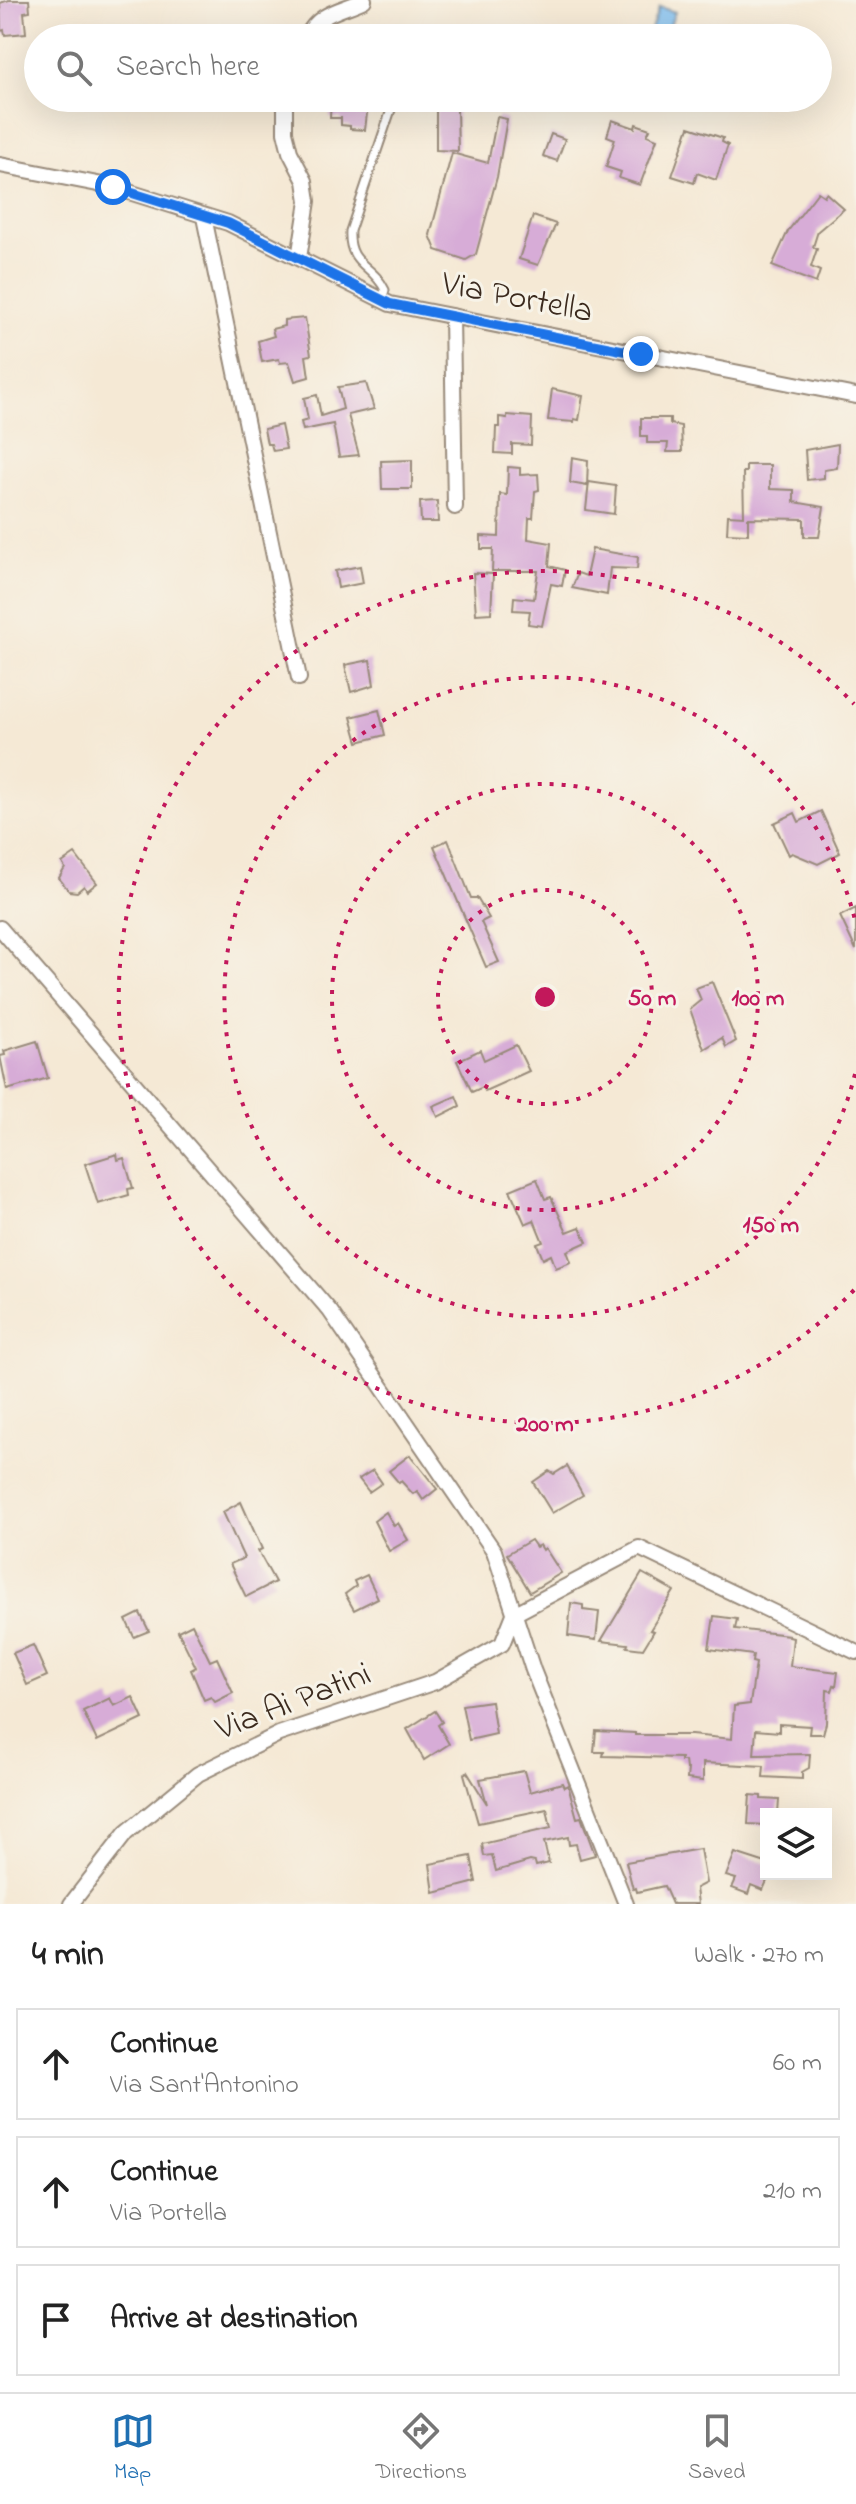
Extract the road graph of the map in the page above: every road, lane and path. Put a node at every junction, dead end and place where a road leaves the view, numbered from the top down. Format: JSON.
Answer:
{"nodes":[{"id":1,"x":364,"y":0,"type":"edge"},
{"id":2,"x":317,"y":24,"type":"edge"},
{"id":3,"x":285,"y":112,"type":"edge"},
{"id":4,"x":390,"y":112,"type":"edge"},
{"id":5,"x":0,"y":165,"type":"edge"},
{"id":6,"x":204,"y":217,"type":"junction"},
{"id":7,"x":299,"y":258,"type":"junction"},
{"id":8,"x":382,"y":300,"type":"junction"},
{"id":9,"x":452,"y":316,"type":"junction"},
{"id":10,"x":856,"y":396,"type":"edge"},
{"id":11,"x":455,"y":507,"type":"dead end"},
{"id":12,"x":299,"y":678,"type":"dead end"},
{"id":13,"x":0,"y":928,"type":"edge"},
{"id":14,"x":514,"y":1614,"type":"junction"},
{"id":15,"x":856,"y":1652,"type":"edge"},
{"id":16,"x":71,"y":1904,"type":"edge"},
{"id":17,"x":626,"y":1904,"type":"edge"}],
"edges":[{"from":1,"to":2,"type":"street"},
{"from":3,"to":7,"type":"street"},
{"from":4,"to":8,"type":"lane"},
{"from":5,"to":6,"type":"street","name":"Via Portella"},
{"from":6,"to":7,"type":"street","name":"Via Portella"},
{"from":6,"to":12,"type":"street"},
{"from":7,"to":8,"type":"street","name":"Via Portella"},
{"from":8,"to":9,"type":"street","name":"Via Portella"},
{"from":9,"to":10,"type":"street","name":"Via Portella"},
{"from":9,"to":11,"type":"street"},
{"from":13,"to":14,"type":"street"},
{"from":14,"to":15,"type":"street"},
{"from":14,"to":16,"type":"street","name":"Via Ai Patini"},
{"from":14,"to":17,"type":"street"}]}
